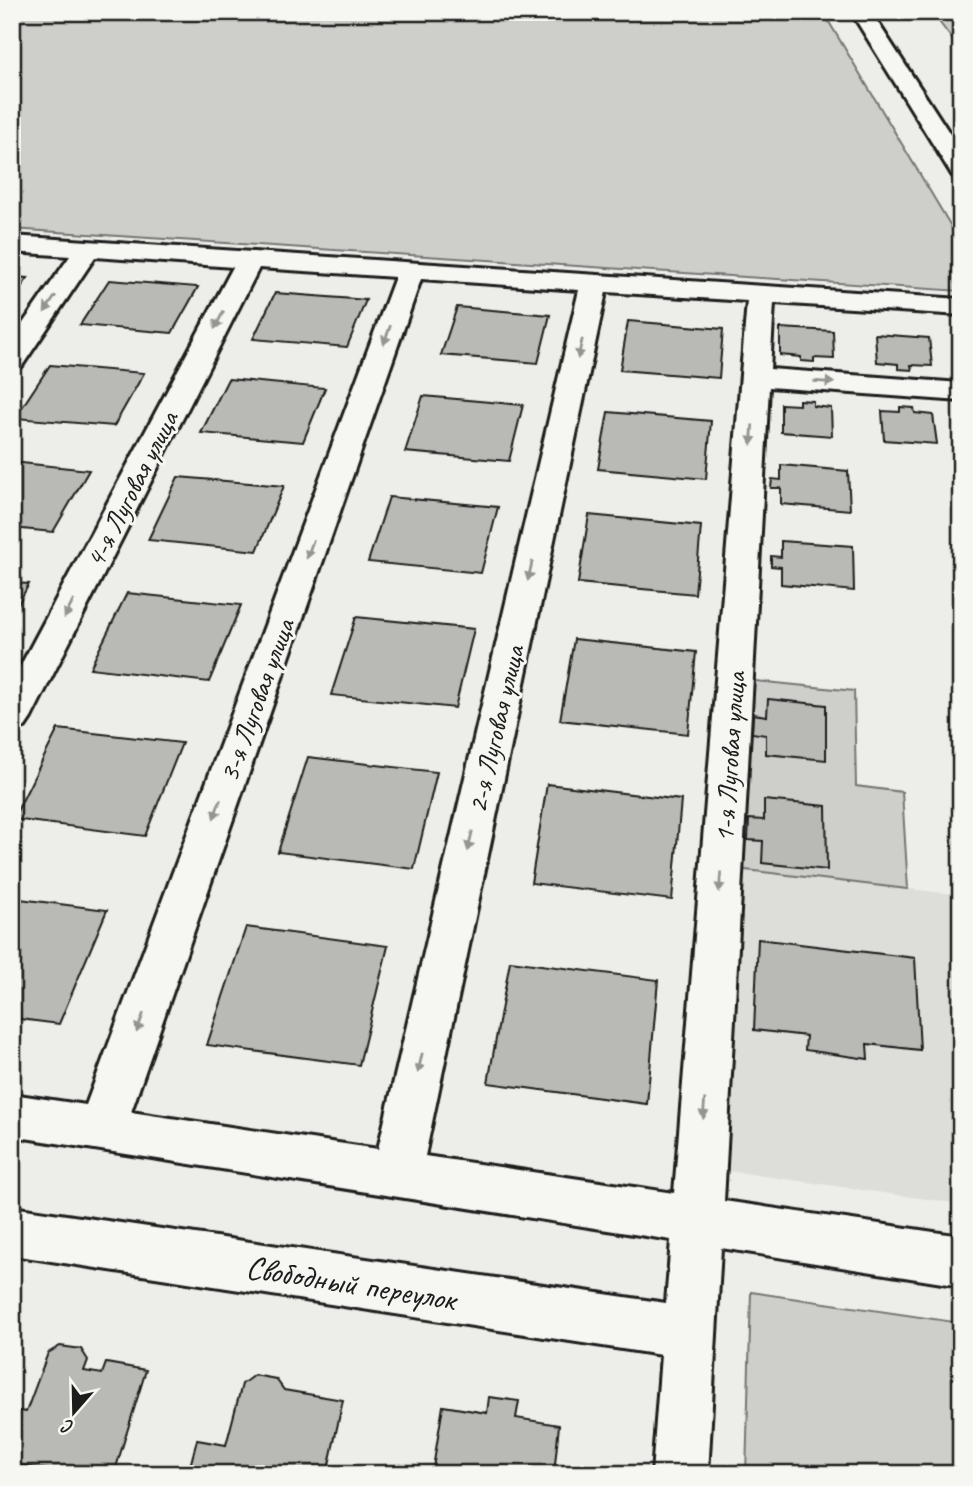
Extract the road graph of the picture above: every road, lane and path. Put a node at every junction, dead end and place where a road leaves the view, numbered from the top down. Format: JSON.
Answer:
{"nodes":[{"id":1,"x":861,"y":12,"type":"edge"},
{"id":2,"x":961,"y":170,"type":"edge"},
{"id":3,"x":12,"y":243,"type":"edge"},
{"id":4,"x":88,"y":249,"type":"junction"},
{"id":5,"x":250,"y":260,"type":"junction"},
{"id":6,"x":411,"y":270,"type":"junction"},
{"id":7,"x":594,"y":283,"type":"junction"},
{"id":8,"x":761,"y":294,"type":"junction"},
{"id":9,"x":961,"y":307,"type":"edge"},
{"id":10,"x":12,"y":360,"type":"edge"},
{"id":11,"x":756,"y":377,"type":"junction"},
{"id":12,"x":961,"y":392,"type":"edge"},
{"id":13,"x":12,"y":718,"type":"edge"},
{"id":14,"x":12,"y":1115,"type":"edge"},
{"id":15,"x":101,"y":1129,"type":"junction"},
{"id":16,"x":396,"y":1175,"type":"junction"},
{"id":17,"x":696,"y":1220,"type":"junction"},
{"id":18,"x":12,"y":1231,"type":"edge"},
{"id":19,"x":961,"y":1261,"type":"edge"},
{"id":20,"x":689,"y":1333,"type":"junction"},
{"id":21,"x":680,"y":1474,"type":"edge"}],
"edges":[{"from":1,"to":2,"type":"street"},
{"from":3,"to":4,"type":"street"},
{"from":4,"to":5,"type":"street"},
{"from":4,"to":10,"type":"street","one_way":true},
{"from":5,"to":6,"type":"street"},
{"from":5,"to":13,"type":"street","name":"4-я Луговая улица","one_way":true},
{"from":6,"to":7,"type":"street"},
{"from":6,"to":15,"type":"street","name":"3-я Луговая улица","one_way":true},
{"from":7,"to":8,"type":"street"},
{"from":7,"to":16,"type":"street","name":"2-я Луговая улица","one_way":true},
{"from":8,"to":9,"type":"street"},
{"from":8,"to":11,"type":"street","name":"1-я Луговая улица"},
{"from":11,"to":12,"type":"street","one_way":true},
{"from":11,"to":17,"type":"street","name":"1-я Луговая улица","one_way":true},
{"from":14,"to":15,"type":"street"},
{"from":15,"to":16,"type":"street"},
{"from":16,"to":17,"type":"street"},
{"from":17,"to":19,"type":"street"},
{"from":17,"to":20,"type":"street","name":"1-я Луговая улица"},
{"from":18,"to":20,"type":"street","name":"Свободный переулок"},
{"from":20,"to":21,"type":"street","name":"1-я Луговая улица"}]}
